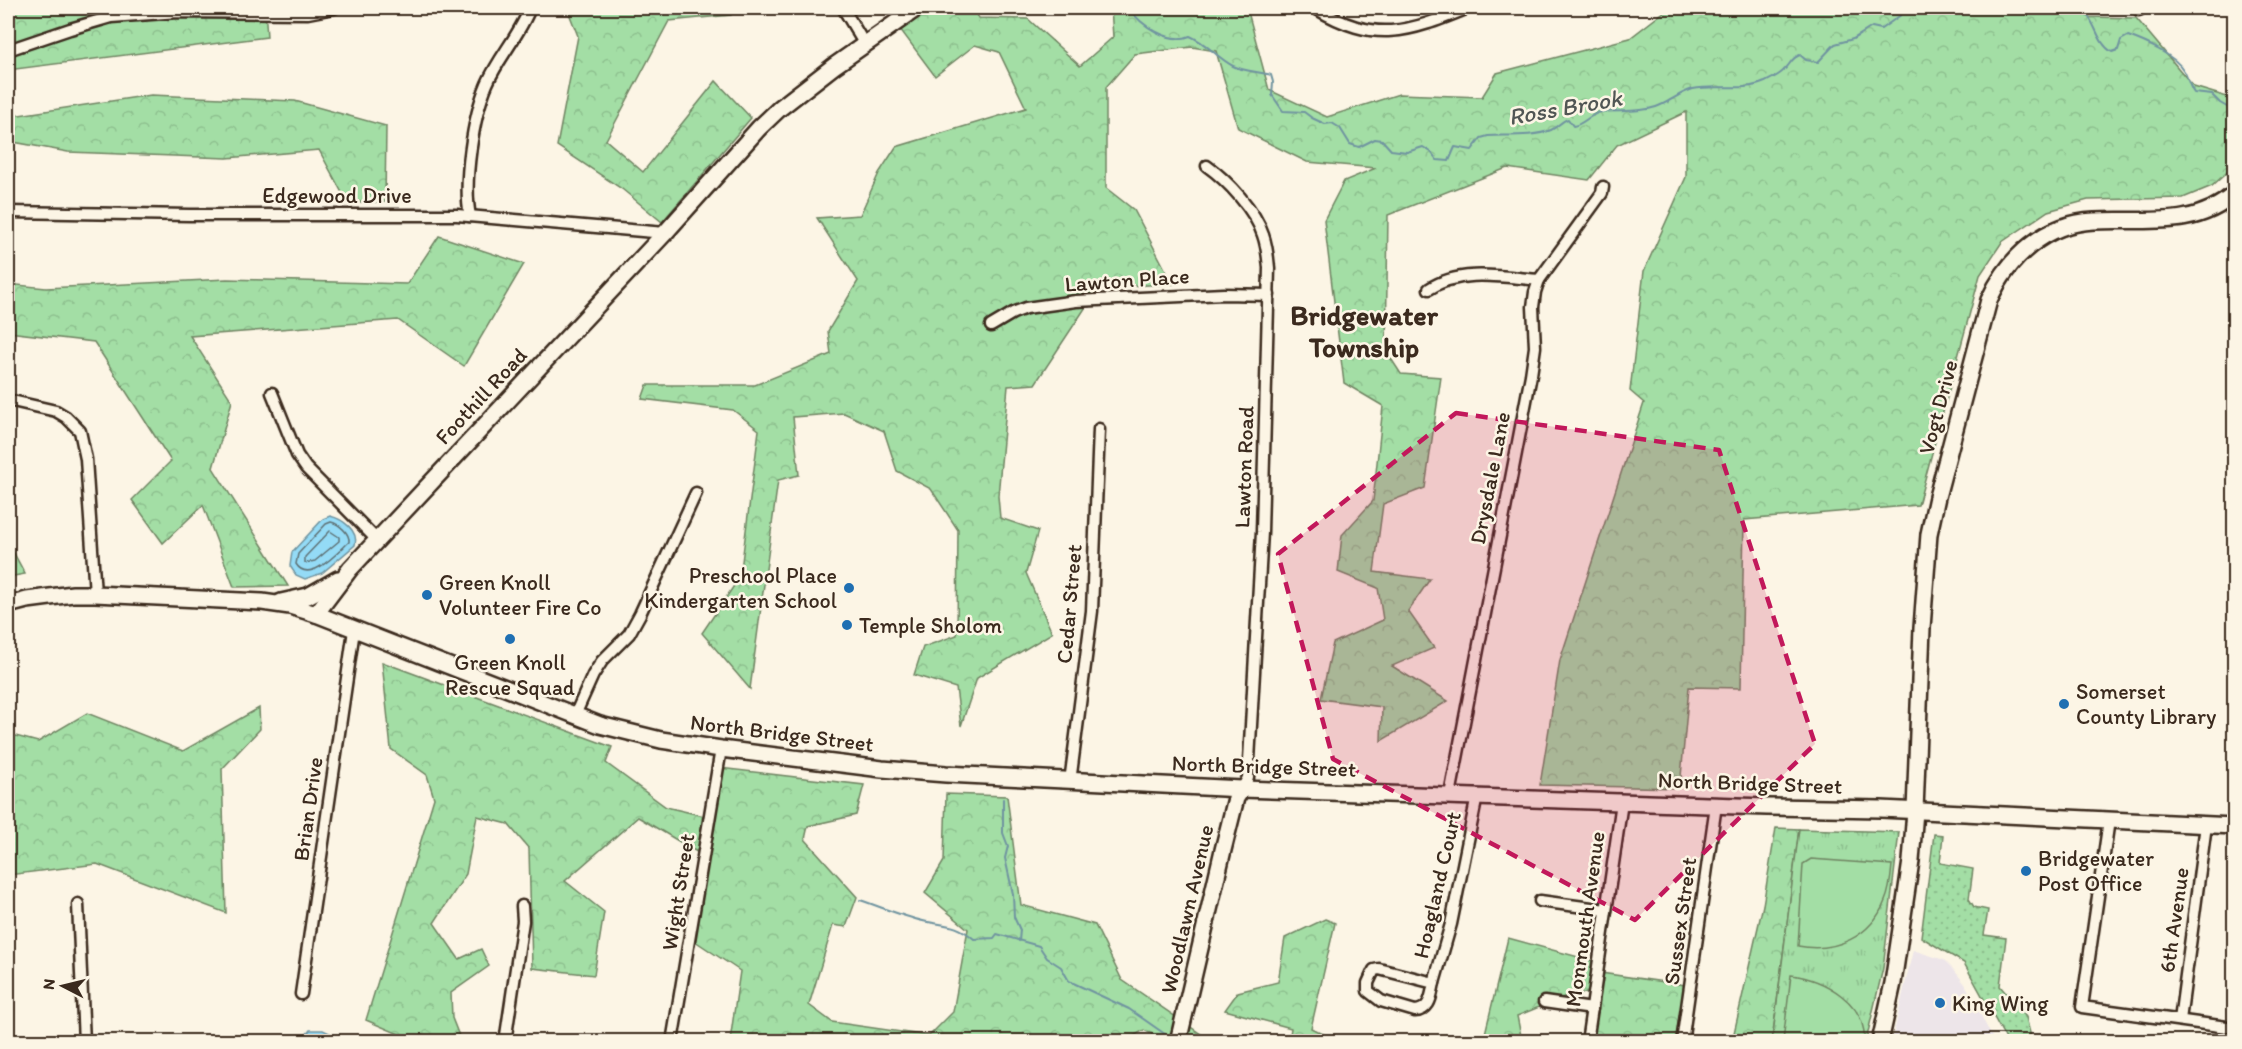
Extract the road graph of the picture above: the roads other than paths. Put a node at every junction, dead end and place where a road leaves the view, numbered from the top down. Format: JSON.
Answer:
{"nodes":[{"id":1,"x":334,"y":8,"type":"edge"},
{"id":2,"x":530,"y":8,"type":"edge"},
{"id":3,"x":843,"y":8,"type":"edge"},
{"id":4,"x":917,"y":8,"type":"edge"},
{"id":5,"x":1315,"y":8,"type":"edge"},
{"id":6,"x":1468,"y":8,"type":"edge"},
{"id":7,"x":865,"y":45,"type":"junction"},
{"id":8,"x":8,"y":50,"type":"edge"},
{"id":9,"x":1207,"y":166,"type":"dead end"},
{"id":10,"x":1603,"y":187,"type":"dead end"},
{"id":11,"x":2235,"y":194,"type":"edge"},
{"id":12,"x":8,"y":212,"type":"edge"},
{"id":13,"x":470,"y":216,"type":"junction"},
{"id":14,"x":665,"y":233,"type":"junction"},
{"id":15,"x":1539,"y":280,"type":"junction"},
{"id":16,"x":1429,"y":289,"type":"dead end"},
{"id":17,"x":1269,"y":295,"type":"junction"},
{"id":18,"x":991,"y":326,"type":"dead end"},
{"id":19,"x":272,"y":393,"type":"dead end"},
{"id":20,"x":8,"y":400,"type":"edge"},
{"id":21,"x":1099,"y":429,"type":"dead end"},
{"id":22,"x":696,"y":493,"type":"dead end"},
{"id":23,"x":377,"y":540,"type":"junction"},
{"id":24,"x":350,"y":569,"type":"junction"},
{"id":25,"x":95,"y":594,"type":"junction"},
{"id":26,"x":278,"y":603,"type":"junction"},
{"id":27,"x":8,"y":605,"type":"edge"},
{"id":28,"x":316,"y":614,"type":"junction"},
{"id":29,"x":354,"y":630,"type":"junction"},
{"id":30,"x":575,"y":715,"type":"junction"},
{"id":31,"x":721,"y":749,"type":"junction"},
{"id":32,"x":1070,"y":782,"type":"junction"},
{"id":33,"x":1242,"y":789,"type":"junction"},
{"id":34,"x":1450,"y":795,"type":"junction"},
{"id":35,"x":1477,"y":796,"type":"junction"},
{"id":36,"x":1622,"y":802,"type":"junction"},
{"id":37,"x":1716,"y":805,"type":"junction"},
{"id":38,"x":1915,"y":811,"type":"junction"},
{"id":39,"x":2109,"y":820,"type":"junction"},
{"id":40,"x":2206,"y":825,"type":"junction"},
{"id":41,"x":2235,"y":826,"type":"edge"},
{"id":42,"x":1540,"y":901,"type":"dead end"},
{"id":43,"x":78,"y":904,"type":"dead end"},
{"id":44,"x":522,"y":906,"type":"dead end"},
{"id":45,"x":1606,"y":910,"type":"junction"},
{"id":46,"x":1434,"y":983,"type":"junction"},
{"id":47,"x":301,"y":994,"type":"dead end"},
{"id":48,"x":1544,"y":1002,"type":"dead end"},
{"id":49,"x":1592,"y":1009,"type":"junction"},
{"id":50,"x":2181,"y":1020,"type":"junction"},
{"id":51,"x":2235,"y":1028,"type":"edge"},
{"id":52,"x":84,"y":1041,"type":"edge"},
{"id":53,"x":505,"y":1041,"type":"edge"},
{"id":54,"x":672,"y":1041,"type":"edge"},
{"id":55,"x":1178,"y":1041,"type":"edge"},
{"id":56,"x":1587,"y":1041,"type":"edge"},
{"id":57,"x":1682,"y":1041,"type":"edge"},
{"id":58,"x":1880,"y":1041,"type":"edge"}],
"edges":[{"from":1,"to":8,"type":"street"},
{"from":2,"to":13,"type":"street"},
{"from":3,"to":7,"type":"street"},
{"from":4,"to":7,"type":"street","name":"Foothill Road"},
{"from":5,"to":6,"type":"street"},
{"from":7,"to":14,"type":"street","name":"Foothill Road"},
{"from":9,"to":17,"type":"street","name":"Lawton Road"},
{"from":10,"to":15,"type":"street","name":"Drysdale Lane"},
{"from":11,"to":38,"type":"street","name":"Vogt Drive"},
{"from":12,"to":13,"type":"street","name":"Edgewood Drive"},
{"from":13,"to":14,"type":"street","name":"Edgewood Drive"},
{"from":14,"to":23,"type":"street","name":"Foothill Road"},
{"from":15,"to":16,"type":"street"},
{"from":15,"to":34,"type":"street","name":"Drysdale Lane"},
{"from":17,"to":18,"type":"street","name":"Lawton Place"},
{"from":17,"to":33,"type":"street","name":"Lawton Road"},
{"from":19,"to":23,"type":"street"},
{"from":20,"to":25,"type":"street"},
{"from":21,"to":32,"type":"street","name":"Cedar Street"},
{"from":22,"to":30,"type":"street"},
{"from":23,"to":24,"type":"street","name":"Foothill Road"},
{"from":24,"to":26,"type":"street"},
{"from":24,"to":28,"type":"street","name":"Foothill Road"},
{"from":25,"to":26,"type":"street"},
{"from":25,"to":27,"type":"street"},
{"from":26,"to":28,"type":"street"},
{"from":28,"to":29,"type":"street","name":"North Bridge Street"},
{"from":29,"to":30,"type":"street","name":"North Bridge Street"},
{"from":29,"to":47,"type":"street","name":"Brian Drive"},
{"from":30,"to":31,"type":"street","name":"North Bridge Street"},
{"from":31,"to":32,"type":"street","name":"North Bridge Street"},
{"from":31,"to":54,"type":"street","name":"Wight Street"},
{"from":32,"to":33,"type":"street","name":"North Bridge Street"},
{"from":33,"to":34,"type":"street","name":"North Bridge Street"},
{"from":33,"to":55,"type":"street","name":"Woodlawn Avenue"},
{"from":34,"to":35,"type":"street","name":"North Bridge Street"},
{"from":35,"to":36,"type":"street","name":"North Bridge Street"},
{"from":35,"to":46,"type":"street","name":"Hoagland Court"},
{"from":36,"to":37,"type":"street","name":"North Bridge Street"},
{"from":36,"to":45,"type":"street","name":"Monmouth Avenue"},
{"from":37,"to":38,"type":"street","name":"North Bridge Street"},
{"from":37,"to":57,"type":"street","name":"Sussex Street"},
{"from":38,"to":39,"type":"street","name":"North Bridge Street"},
{"from":38,"to":58,"type":"street","name":"Vogt Drive"},
{"from":39,"to":40,"type":"street","name":"North Bridge Street"},
{"from":39,"to":50,"type":"street"},
{"from":40,"to":41,"type":"street","name":"North Bridge Street"},
{"from":40,"to":50,"type":"street","name":"6th Avenue"},
{"from":42,"to":45,"type":"street"},
{"from":43,"to":52,"type":"street"},
{"from":44,"to":53,"type":"street"},
{"from":45,"to":49,"type":"street","name":"Monmouth Avenue"},
{"from":46,"to":46,"type":"street","name":"Hoagland Court"},
{"from":48,"to":49,"type":"street"},
{"from":49,"to":56,"type":"street","name":"Monmouth Avenue"},
{"from":50,"to":51,"type":"street"}]}
